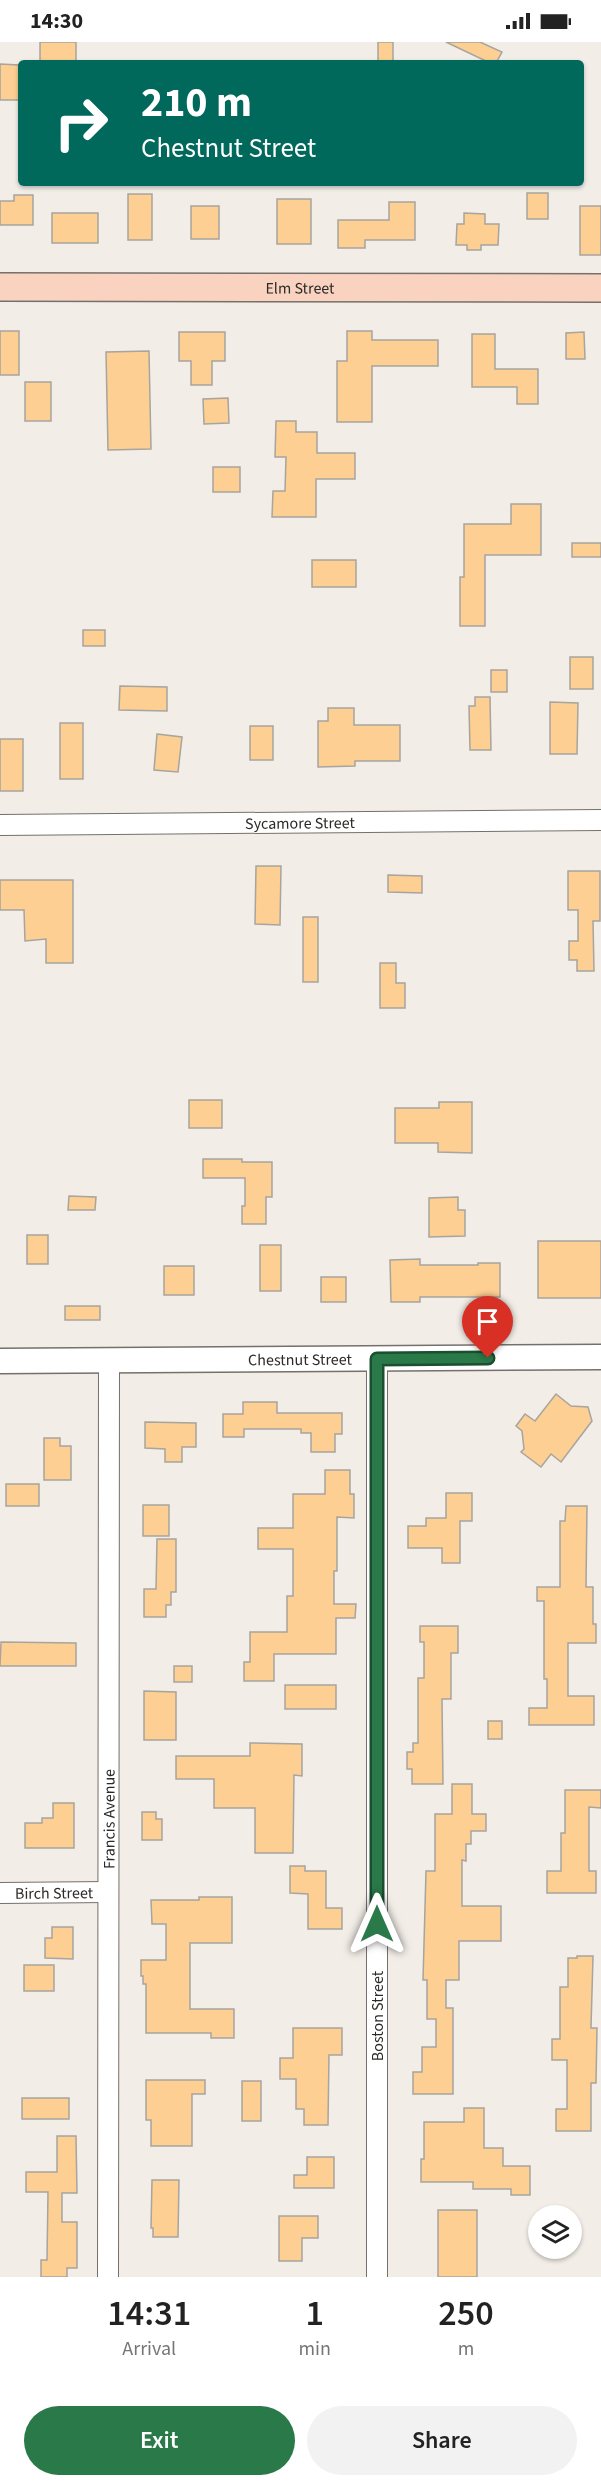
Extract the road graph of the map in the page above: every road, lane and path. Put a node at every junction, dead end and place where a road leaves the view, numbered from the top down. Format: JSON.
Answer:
{"nodes":[{"id":1,"x":0,"y":287,"type":"edge"},
{"id":2,"x":601,"y":288,"type":"edge"},
{"id":3,"x":601,"y":820,"type":"edge"},
{"id":4,"x":0,"y":825,"type":"edge"},
{"id":5,"x":601,"y":1358,"type":"edge"},
{"id":6,"x":377,"y":1359,"type":"junction"},
{"id":7,"x":0,"y":1361,"type":"edge"},
{"id":8,"x":109,"y":1361,"type":"junction"},
{"id":9,"x":108,"y":1892,"type":"junction"},
{"id":10,"x":0,"y":1893,"type":"edge"},
{"id":11,"x":108,"y":2277,"type":"edge"},
{"id":12,"x":377,"y":2277,"type":"edge"}],
"edges":[{"from":1,"to":2,"type":"main road","name":"Elm Street"},
{"from":3,"to":4,"type":"street","name":"Sycamore Street"},
{"from":5,"to":6,"type":"street","name":"Chestnut Street"},
{"from":6,"to":8,"type":"street","name":"Chestnut Street"},
{"from":6,"to":12,"type":"street","name":"Boston Street"},
{"from":7,"to":8,"type":"street","name":"Chestnut Street"},
{"from":8,"to":9,"type":"street","name":"Francis Avenue"},
{"from":9,"to":10,"type":"street","name":"Birch Street"},
{"from":9,"to":11,"type":"street","name":"Francis Avenue"}]}
